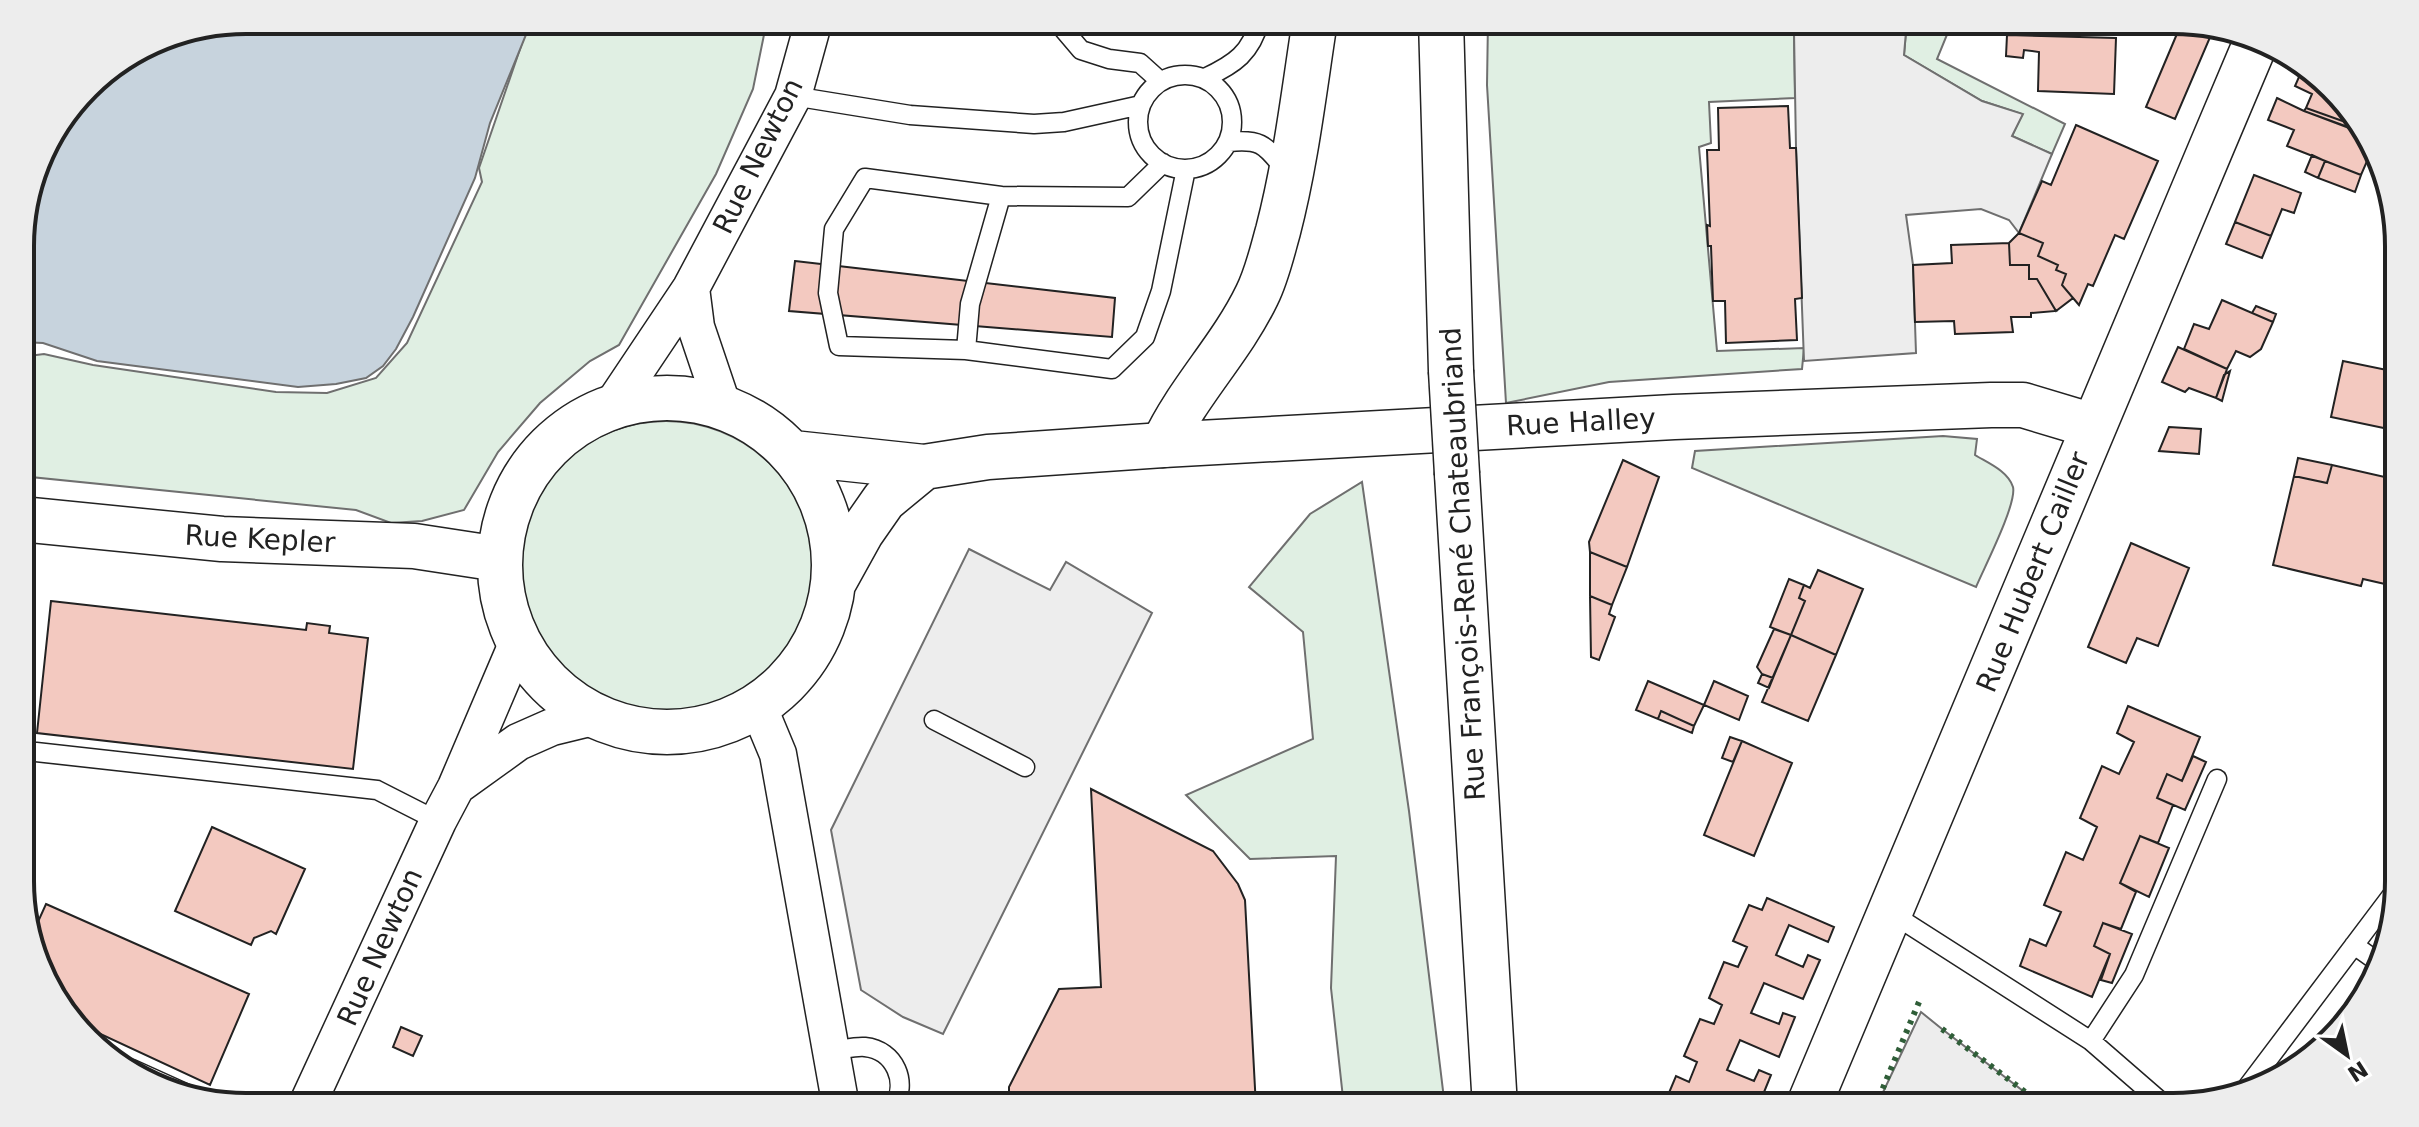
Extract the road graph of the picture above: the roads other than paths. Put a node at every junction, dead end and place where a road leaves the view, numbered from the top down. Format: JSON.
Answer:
{"nodes":[{"id":1,"x":810,"y":34,"type":"edge"},
{"id":2,"x":1067,"y":34,"type":"edge"},
{"id":3,"x":1256,"y":34,"type":"edge"},
{"id":4,"x":1313,"y":34,"type":"edge"},
{"id":5,"x":1441,"y":34,"type":"edge"},
{"id":6,"x":2253,"y":50,"type":"edge"},
{"id":7,"x":1205,"y":78,"type":"junction"},
{"id":8,"x":1160,"y":81,"type":"junction"},
{"id":9,"x":793,"y":96,"type":"junction"},
{"id":10,"x":1141,"y":105,"type":"junction"},
{"id":11,"x":1229,"y":142,"type":"junction"},
{"id":12,"x":1163,"y":163,"type":"junction"},
{"id":13,"x":1186,"y":169,"type":"junction"},
{"id":14,"x":1291,"y":177,"type":"junction"},
{"id":15,"x":1001,"y":196,"type":"junction"},
{"id":16,"x":691,"y":288,"type":"junction"},
{"id":17,"x":966,"y":350,"type":"junction"},
{"id":18,"x":612,"y":406,"type":"junction"},
{"id":19,"x":723,"y":407,"type":"junction"},
{"id":20,"x":2093,"y":426,"type":"junction"},
{"id":21,"x":1163,"y":445,"type":"junction"},
{"id":22,"x":793,"y":453,"type":"junction"},
{"id":23,"x":924,"y":467,"type":"junction"},
{"id":24,"x":34,"y":520,"type":"edge"},
{"id":25,"x":499,"y":559,"type":"junction"},
{"id":26,"x":835,"y":580,"type":"junction"},
{"id":27,"x":517,"y":644,"type":"junction"},
{"id":28,"x":758,"y":706,"type":"junction"},
{"id":29,"x":593,"y":717,"type":"junction"},
{"id":30,"x":934,"y":720,"type":"dead end"},
{"id":31,"x":36,"y":752,"type":"dead end"},
{"id":32,"x":1025,"y":767,"type":"dead end"},
{"id":33,"x":2217,"y":779,"type":"dead end"},
{"id":34,"x":456,"y":787,"type":"junction"},
{"id":35,"x":438,"y":821,"type":"junction"},
{"id":36,"x":2383,"y":907,"type":"edge"},
{"id":37,"x":1891,"y":913,"type":"junction"},
{"id":38,"x":2354,"y":945,"type":"junction"},
{"id":39,"x":2371,"y":957,"type":"edge"},
{"id":40,"x":2091,"y":1041,"type":"junction"},
{"id":41,"x":832,"y":1051,"type":"junction"},
{"id":42,"x":2256,"y":1076,"type":"edge"},
{"id":43,"x":312,"y":1093,"type":"edge"},
{"id":44,"x":839,"y":1093,"type":"edge"},
{"id":45,"x":899,"y":1093,"type":"edge"},
{"id":46,"x":1494,"y":1093,"type":"edge"},
{"id":47,"x":1814,"y":1093,"type":"edge"},
{"id":48,"x":2151,"y":1093,"type":"edge"}],
"edges":[{"from":1,"to":9,"type":"street","name":"Rue Newton"},
{"from":2,"to":8,"type":"lane"},
{"from":3,"to":7,"type":"lane"},
{"from":4,"to":14,"type":"street"},
{"from":5,"to":46,"type":"street","name":"Rue François-René Chateaubriand","bridge":true},
{"from":6,"to":20,"type":"street","name":"Rue Hubert Cailler"},
{"from":7,"to":8,"type":"lane"},
{"from":7,"to":11,"type":"lane"},
{"from":8,"to":10,"type":"lane"},
{"from":9,"to":10,"type":"lane"},
{"from":9,"to":16,"type":"street","name":"Rue Newton"},
{"from":10,"to":12,"type":"lane"},
{"from":11,"to":13,"type":"lane"},
{"from":11,"to":14,"type":"lane"},
{"from":12,"to":13,"type":"lane"},
{"from":12,"to":15,"type":"lane"},
{"from":13,"to":17,"type":"lane"},
{"from":14,"to":21,"type":"street"},
{"from":15,"to":17,"type":"lane"},
{"from":15,"to":17,"type":"lane"},
{"from":16,"to":18,"type":"street","name":"Rue Newton"},
{"from":16,"to":19,"type":"street"},
{"from":18,"to":19,"type":"street"},
{"from":18,"to":25,"type":"street"},
{"from":19,"to":22,"type":"street"},
{"from":20,"to":21,"type":"street","name":"Rue Halley"},
{"from":20,"to":37,"type":"street","name":"Rue Hubert Cailler"},
{"from":21,"to":23,"type":"street","name":"Rue Halley"},
{"from":22,"to":23,"type":"street","name":"Rue Halley"},
{"from":22,"to":26,"type":"street"},
{"from":23,"to":26,"type":"street"},
{"from":24,"to":25,"type":"street","name":"Rue Kepler"},
{"from":25,"to":27,"type":"street"},
{"from":26,"to":28,"type":"street"},
{"from":27,"to":29,"type":"street"},
{"from":27,"to":34,"type":"street","name":"Rue Newton"},
{"from":28,"to":29,"type":"street"},
{"from":28,"to":41,"type":"street"},
{"from":29,"to":34,"type":"street","name":"Rue Newton"},
{"from":30,"to":32,"type":"lane"},
{"from":31,"to":35,"type":"lane"},
{"from":33,"to":40,"type":"lane"},
{"from":34,"to":35,"type":"street","name":"Rue Newton"},
{"from":35,"to":43,"type":"street","name":"Rue Newton"},
{"from":36,"to":38,"type":"lane"},
{"from":37,"to":40,"type":"lane"},
{"from":37,"to":47,"type":"street","name":"Rue Hubert Cailler"},
{"from":38,"to":39,"type":"lane"},
{"from":38,"to":42,"type":"lane"},
{"from":40,"to":48,"type":"lane"},
{"from":41,"to":44,"type":"street"},
{"from":41,"to":45,"type":"lane"}]}
